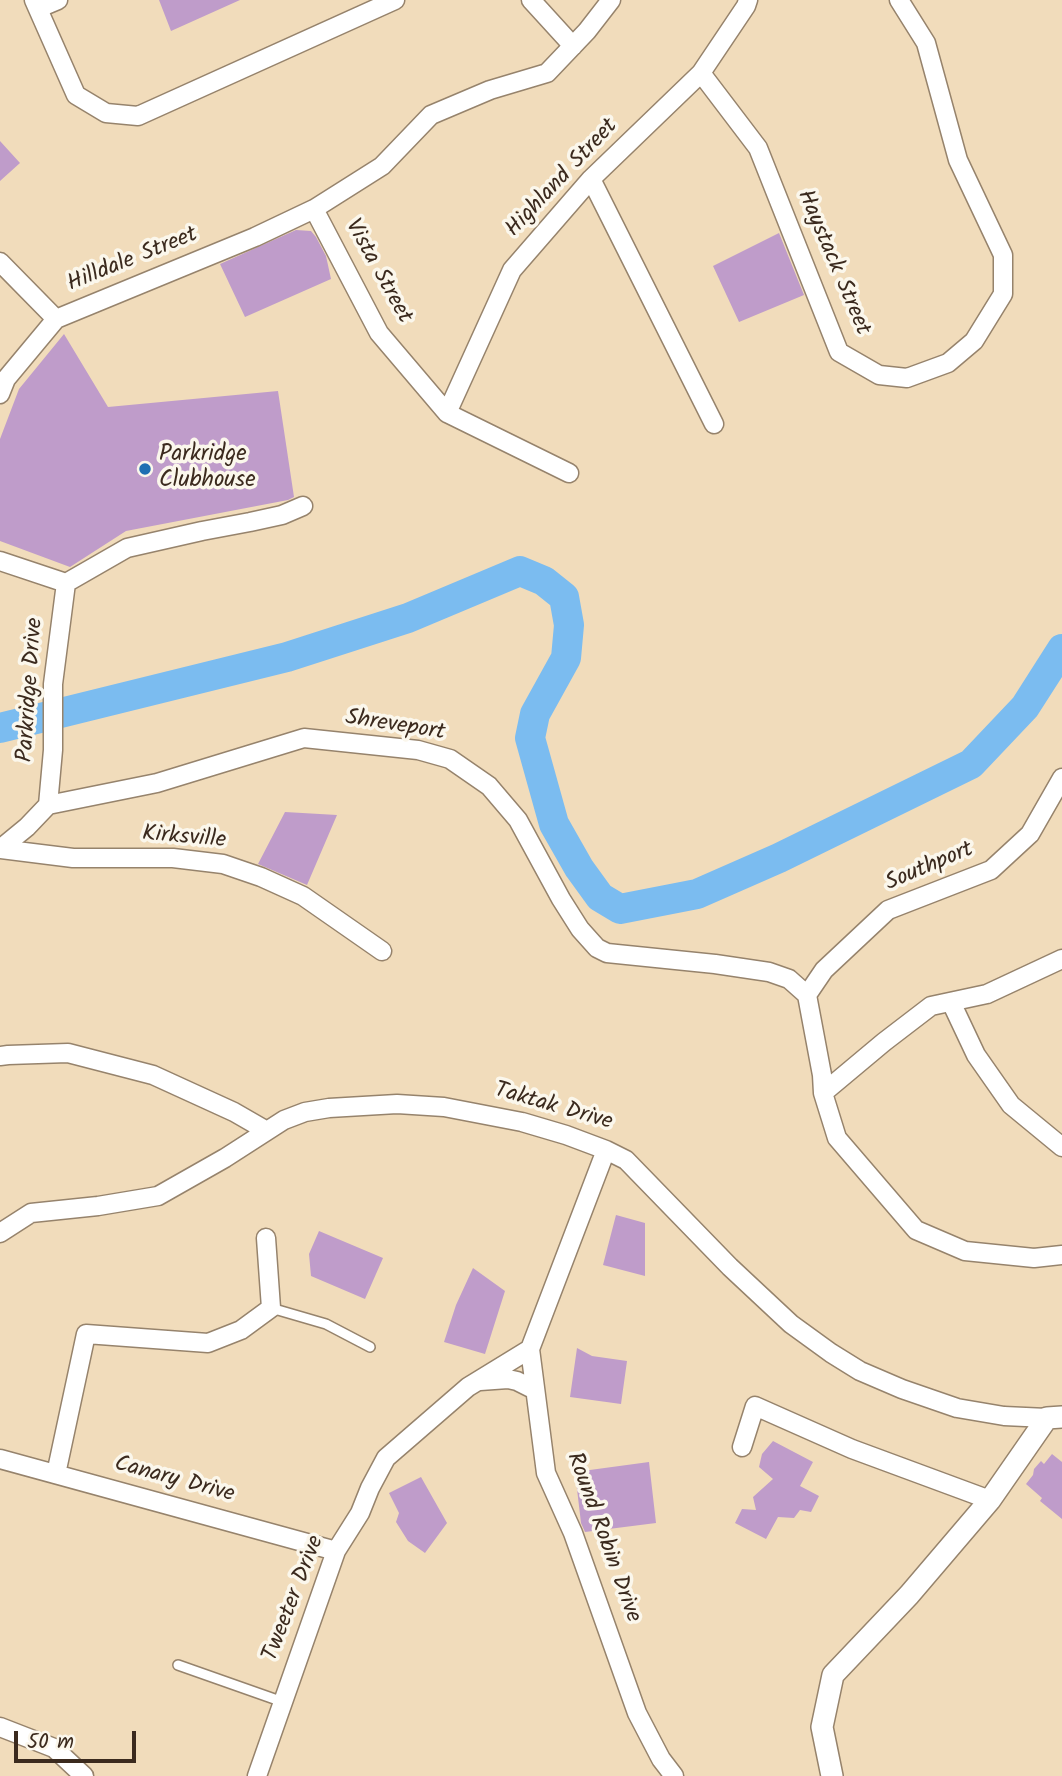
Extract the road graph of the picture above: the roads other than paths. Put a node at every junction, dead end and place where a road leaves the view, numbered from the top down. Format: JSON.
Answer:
{"nodes":[{"id":1,"x":58,"y":0,"type":"edge"},
{"id":2,"x":395,"y":0,"type":"edge"},
{"id":3,"x":531,"y":0,"type":"edge"},
{"id":4,"x":611,"y":0,"type":"edge"},
{"id":5,"x":748,"y":0,"type":"edge"},
{"id":6,"x":899,"y":0,"type":"edge"},
{"id":7,"x":37,"y":4,"type":"edge"},
{"id":8,"x":573,"y":46,"type":"junction"},
{"id":9,"x":701,"y":73,"type":"junction"},
{"id":10,"x":591,"y":179,"type":"junction"},
{"id":11,"x":314,"y":209,"type":"junction"},
{"id":12,"x":0,"y":262,"type":"edge"},
{"id":13,"x":56,"y":319,"type":"junction"},
{"id":14,"x":0,"y":394,"type":"edge"},
{"id":15,"x":447,"y":413,"type":"junction"},
{"id":16,"x":714,"y":424,"type":"dead end"},
{"id":17,"x":569,"y":473,"type":"dead end"},
{"id":18,"x":303,"y":506,"type":"dead end"},
{"id":19,"x":0,"y":561,"type":"edge"},
{"id":20,"x":66,"y":583,"type":"junction"},
{"id":21,"x":1062,"y":778,"type":"edge"},
{"id":22,"x":48,"y":806,"type":"junction"},
{"id":23,"x":0,"y":849,"type":"edge"},
{"id":24,"x":382,"y":951,"type":"dead end"},
{"id":25,"x":1062,"y":958,"type":"edge"},
{"id":26,"x":1044,"y":967,"type":"junction"},
{"id":27,"x":1062,"y":974,"type":"edge"},
{"id":28,"x":807,"y":995,"type":"junction"},
{"id":29,"x":951,"y":1002,"type":"junction"},
{"id":30,"x":0,"y":1056,"type":"edge"},
{"id":31,"x":823,"y":1093,"type":"junction"},
{"id":32,"x":267,"y":1130,"type":"junction"},
{"id":33,"x":1062,"y":1147,"type":"edge"},
{"id":34,"x":606,"y":1150,"type":"junction"},
{"id":35,"x":0,"y":1233,"type":"edge"},
{"id":36,"x":266,"y":1238,"type":"dead end"},
{"id":37,"x":1062,"y":1255,"type":"edge"},
{"id":38,"x":271,"y":1308,"type":"junction"},
{"id":39,"x":370,"y":1347,"type":"dead end"},
{"id":40,"x":530,"y":1349,"type":"junction"},
{"id":41,"x":477,"y":1382,"type":"junction"},
{"id":42,"x":535,"y":1390,"type":"junction"},
{"id":43,"x":1054,"y":1418,"type":"edge"},
{"id":44,"x":742,"y":1447,"type":"dead end"},
{"id":45,"x":0,"y":1459,"type":"edge"},
{"id":46,"x":56,"y":1474,"type":"junction"},
{"id":47,"x":990,"y":1500,"type":"junction"},
{"id":48,"x":336,"y":1551,"type":"junction"},
{"id":49,"x":178,"y":1665,"type":"dead end"},
{"id":50,"x":283,"y":1702,"type":"junction"},
{"id":51,"x":0,"y":1727,"type":"edge"},
{"id":52,"x":84,"y":1776,"type":"edge"},
{"id":53,"x":257,"y":1776,"type":"edge"},
{"id":54,"x":674,"y":1776,"type":"edge"},
{"id":55,"x":832,"y":1776,"type":"edge"}],
"edges":[{"from":1,"to":7,"type":"street"},
{"from":2,"to":7,"type":"street"},
{"from":3,"to":8,"type":"street"},
{"from":4,"to":8,"type":"street","name":"Hilldale Street"},
{"from":5,"to":9,"type":"street","name":"Highland Street"},
{"from":6,"to":9,"type":"street","name":"Haystack Street"},
{"from":8,"to":11,"type":"street","name":"Hilldale Street"},
{"from":9,"to":10,"type":"street","name":"Highland Street"},
{"from":10,"to":15,"type":"street","name":"Highland Street"},
{"from":10,"to":16,"type":"street"},
{"from":11,"to":13,"type":"street","name":"Hilldale Street"},
{"from":11,"to":15,"type":"street","name":"Vista Street"},
{"from":12,"to":13,"type":"street"},
{"from":13,"to":14,"type":"street","name":"Hilldale Street"},
{"from":15,"to":17,"type":"street","name":"Vista Street"},
{"from":18,"to":20,"type":"street"},
{"from":19,"to":20,"type":"street"},
{"from":20,"to":22,"type":"street","name":"Parkridge Drive"},
{"from":21,"to":28,"type":"street","name":"Southport"},
{"from":22,"to":23,"type":"street"},
{"from":22,"to":28,"type":"street","name":"Shreveport"},
{"from":23,"to":24,"type":"street","name":"Kirksville"},
{"from":25,"to":26,"type":"street"},
{"from":26,"to":27,"type":"street"},
{"from":26,"to":29,"type":"street"},
{"from":28,"to":31,"type":"street"},
{"from":29,"to":31,"type":"street"},
{"from":29,"to":33,"type":"street"},
{"from":30,"to":32,"type":"street"},
{"from":31,"to":37,"type":"street"},
{"from":32,"to":34,"type":"street","name":"Taktak Drive"},
{"from":32,"to":35,"type":"street","name":"Taktak Drive"},
{"from":34,"to":40,"type":"street","name":"Round Robin Drive"},
{"from":34,"to":43,"type":"street","name":"Taktak Drive"},
{"from":36,"to":38,"type":"street"},
{"from":38,"to":39,"type":"lane"},
{"from":38,"to":46,"type":"street"},
{"from":40,"to":41,"type":"street","name":"Tweeter Drive"},
{"from":40,"to":42,"type":"street","name":"Round Robin Drive"},
{"from":41,"to":42,"type":"street"},
{"from":41,"to":48,"type":"street","name":"Tweeter Drive"},
{"from":42,"to":54,"type":"street","name":"Round Robin Drive"},
{"from":43,"to":47,"type":"street"},
{"from":44,"to":47,"type":"street"},
{"from":45,"to":46,"type":"street","name":"Canary Drive"},
{"from":46,"to":48,"type":"street","name":"Canary Drive"},
{"from":47,"to":55,"type":"street"},
{"from":48,"to":50,"type":"street","name":"Tweeter Drive"},
{"from":49,"to":50,"type":"lane"},
{"from":50,"to":53,"type":"street","name":"Tweeter Drive"},
{"from":51,"to":52,"type":"street"}]}
